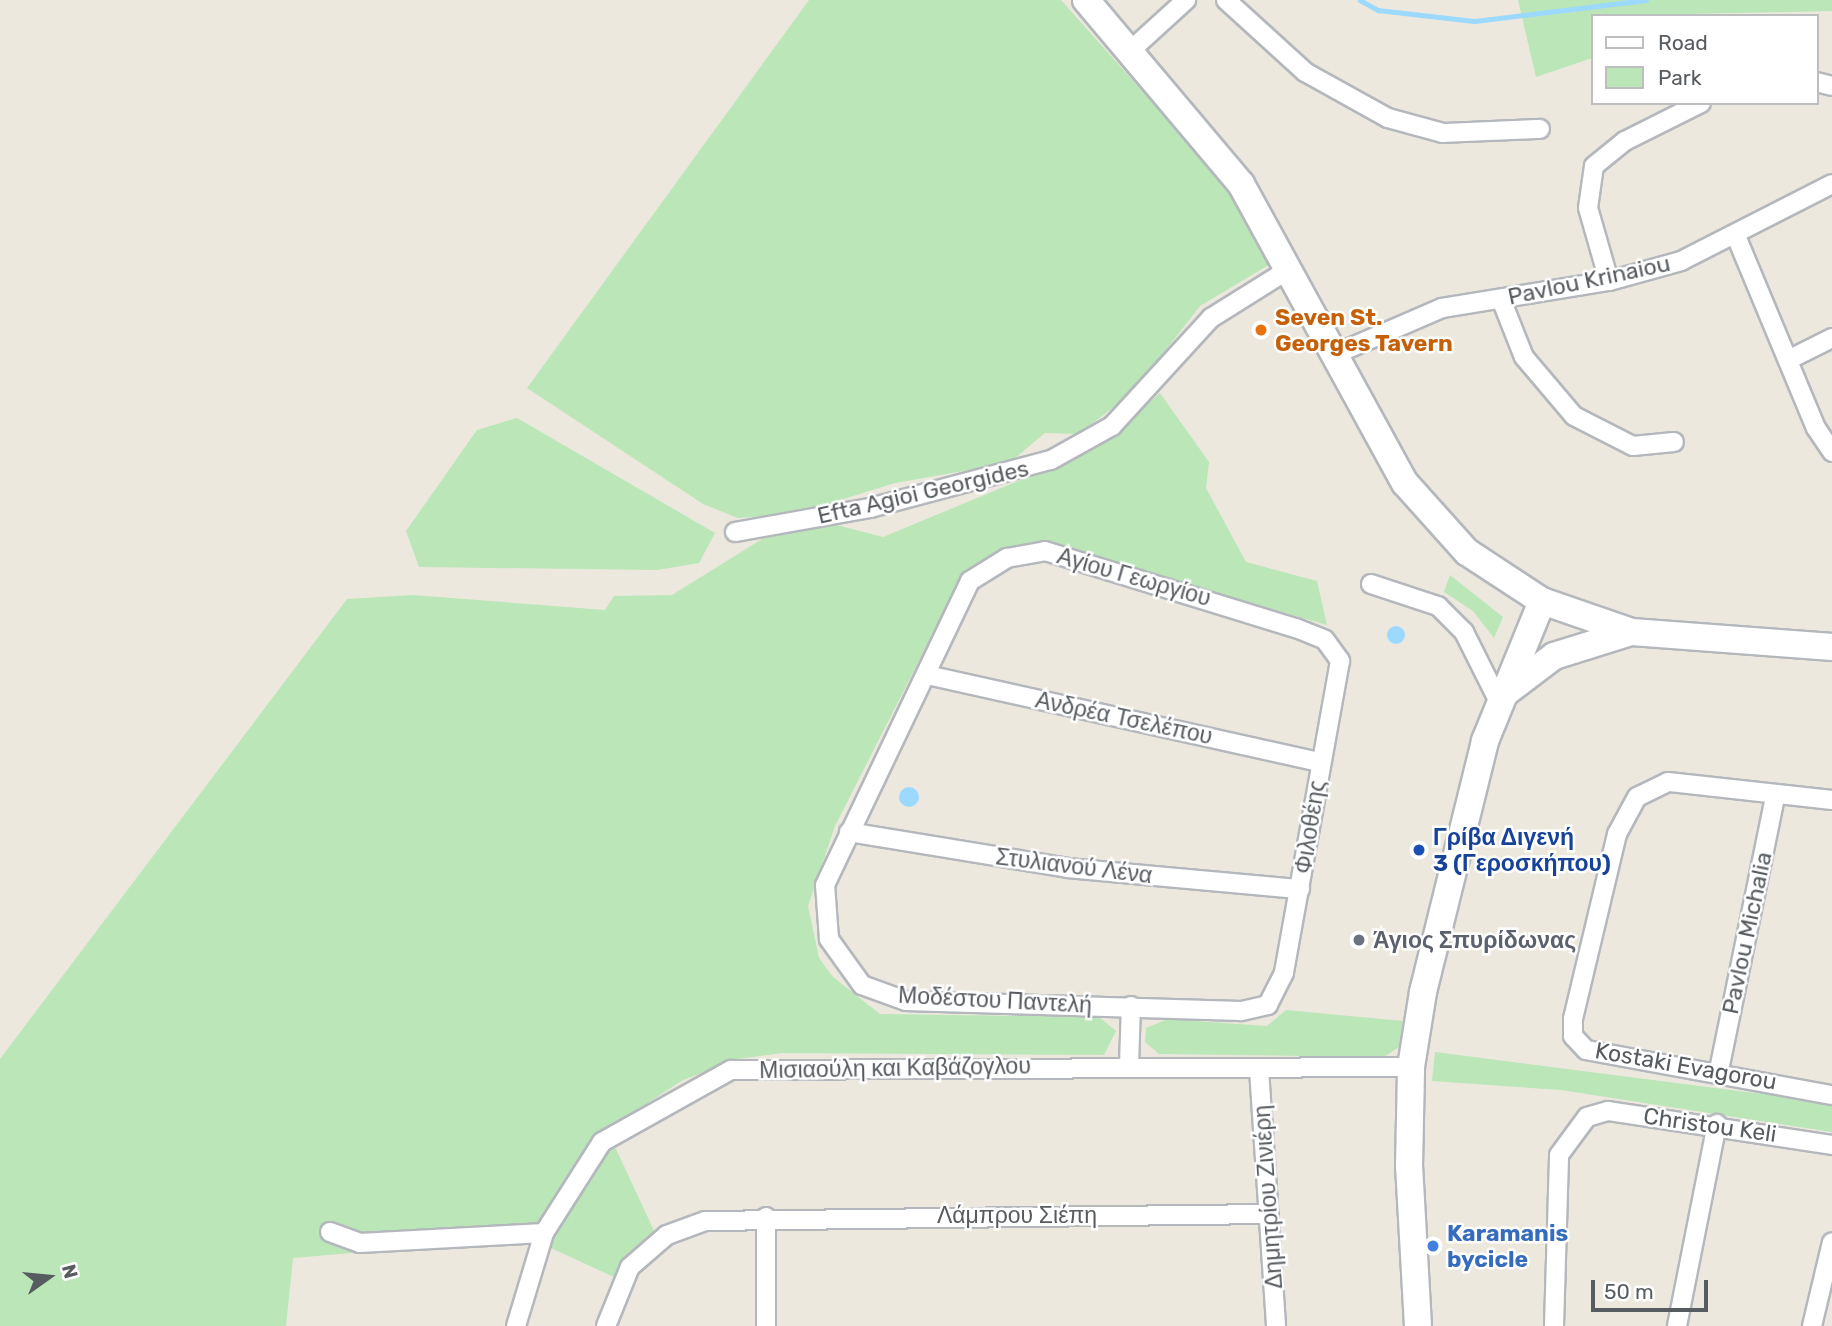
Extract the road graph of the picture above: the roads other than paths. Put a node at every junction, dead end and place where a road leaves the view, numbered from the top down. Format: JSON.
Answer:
{"nodes":[{"id":1,"x":1086,"y":0,"type":"edge"},
{"id":2,"x":1186,"y":0,"type":"edge"},
{"id":3,"x":1226,"y":0,"type":"edge"},
{"id":4,"x":1130,"y":51,"type":"junction"},
{"id":5,"x":1697,"y":105,"type":"edge"},
{"id":6,"x":1540,"y":129,"type":"dead end"},
{"id":7,"x":1832,"y":184,"type":"edge"},
{"id":8,"x":1736,"y":236,"type":"junction"},
{"id":9,"x":1292,"y":268,"type":"junction"},
{"id":10,"x":1609,"y":281,"type":"junction"},
{"id":11,"x":1501,"y":299,"type":"junction"},
{"id":12,"x":1832,"y":338,"type":"edge"},
{"id":13,"x":1338,"y":353,"type":"junction"},
{"id":14,"x":1790,"y":359,"type":"junction"},
{"id":15,"x":1674,"y":442,"type":"dead end"},
{"id":16,"x":1832,"y":452,"type":"edge"},
{"id":17,"x":735,"y":532,"type":"dead end"},
{"id":18,"x":1370,"y":584,"type":"dead end"},
{"id":19,"x":1542,"y":601,"type":"junction"},
{"id":20,"x":1632,"y":632,"type":"junction"},
{"id":21,"x":1325,"y":640,"type":"joint"},
{"id":22,"x":1832,"y":646,"type":"edge"},
{"id":23,"x":927,"y":675,"type":"junction"},
{"id":24,"x":1498,"y":700,"type":"junction"},
{"id":25,"x":1320,"y":762,"type":"junction"},
{"id":26,"x":1775,"y":796,"type":"junction"},
{"id":27,"x":1832,"y":800,"type":"edge"},
{"id":28,"x":849,"y":832,"type":"junction"},
{"id":29,"x":1300,"y":889,"type":"junction"},
{"id":30,"x":1131,"y":1006,"type":"junction"},
{"id":31,"x":1258,"y":1009,"type":"joint"},
{"id":32,"x":1129,"y":1065,"type":"junction"},
{"id":33,"x":1411,"y":1067,"type":"junction"},
{"id":34,"x":1259,"y":1069,"type":"junction"},
{"id":35,"x":1719,"y":1070,"type":"junction"},
{"id":36,"x":1832,"y":1095,"type":"edge"},
{"id":37,"x":1717,"y":1124,"type":"junction"},
{"id":38,"x":1832,"y":1145,"type":"edge"},
{"id":39,"x":1269,"y":1214,"type":"junction"},
{"id":40,"x":766,"y":1217,"type":"junction"},
{"id":41,"x":330,"y":1232,"type":"dead end"},
{"id":42,"x":544,"y":1233,"type":"junction"},
{"id":43,"x":1832,"y":1242,"type":"edge"},
{"id":44,"x":516,"y":1326,"type":"edge"},
{"id":45,"x":606,"y":1326,"type":"edge"},
{"id":46,"x":766,"y":1326,"type":"edge"},
{"id":47,"x":1276,"y":1326,"type":"edge"},
{"id":48,"x":1418,"y":1326,"type":"edge"},
{"id":49,"x":1554,"y":1326,"type":"edge"},
{"id":50,"x":1676,"y":1326,"type":"edge"},
{"id":51,"x":1812,"y":1326,"type":"edge"}],
"edges":[{"from":1,"to":4,"type":"main road"},
{"from":2,"to":4,"type":"street"},
{"from":3,"to":6,"type":"street"},
{"from":4,"to":9,"type":"main road"},
{"from":5,"to":10,"type":"street"},
{"from":7,"to":8,"type":"street","name":"Pavlou Krinaiou"},
{"from":8,"to":10,"type":"street","name":"Pavlou Krinaiou"},
{"from":8,"to":14,"type":"street"},
{"from":9,"to":13,"type":"main road"},
{"from":9,"to":17,"type":"street","name":"Efta Agioi Georgides"},
{"from":10,"to":11,"type":"street","name":"Pavlou Krinaiou"},
{"from":11,"to":13,"type":"street","name":"Pavlou Krinaiou"},
{"from":11,"to":15,"type":"street"},
{"from":12,"to":14,"type":"street"},
{"from":13,"to":19,"type":"main road"},
{"from":14,"to":16,"type":"street"},
{"from":18,"to":24,"type":"street"},
{"from":19,"to":20,"type":"main road"},
{"from":19,"to":24,"type":"main road"},
{"from":20,"to":22,"type":"main road"},
{"from":20,"to":24,"type":"main road"},
{"from":21,"to":23,"type":"street","name":"Αγίου Γεωργίου"},
{"from":21,"to":25,"type":"street","name":"Φιλοθέης"},
{"from":23,"to":25,"type":"street","name":"Ανδρέα Τσελέπου"},
{"from":23,"to":28,"type":"street","name":"Αγίου Γεωργίου"},
{"from":24,"to":33,"type":"main road"},
{"from":25,"to":29,"type":"street","name":"Φιλοθέης"},
{"from":26,"to":27,"type":"street","name":"Kostaki Evagorou"},
{"from":26,"to":35,"type":"street","name":"Pavlou Michalia"},
{"from":26,"to":35,"type":"street","name":"Kostaki Evagorou"},
{"from":28,"to":29,"type":"street","name":"Στυλιανού Λένα"},
{"from":28,"to":30,"type":"street","name":"Μοδέστου Παντελή"},
{"from":29,"to":31,"type":"street","name":"Φιλοθέης"},
{"from":30,"to":31,"type":"street","name":"Μοδέστου Παντελή"},
{"from":30,"to":32,"type":"street"},
{"from":32,"to":34,"type":"street","name":"Μισιαούλη και Καβάζογλου"},
{"from":32,"to":42,"type":"street","name":"Μισιαούλη και Καβάζογλου"},
{"from":33,"to":34,"type":"street","name":"Μισιαούλη και Καβάζογλου"},
{"from":33,"to":48,"type":"main road"},
{"from":34,"to":39,"type":"street","name":"Δημητρίου Ζινιέρη"},
{"from":35,"to":36,"type":"street","name":"Kostaki Evagorou"},
{"from":37,"to":38,"type":"street","name":"Christou Keli"},
{"from":37,"to":49,"type":"street","name":"Christou Keli"},
{"from":37,"to":50,"type":"street"},
{"from":39,"to":40,"type":"street","name":"Λάμπρου Σιέπη"},
{"from":39,"to":47,"type":"street","name":"Δημητρίου Ζινιέρη"},
{"from":40,"to":45,"type":"street","name":"Λάμπρου Σιέπη"},
{"from":40,"to":46,"type":"street"},
{"from":41,"to":42,"type":"street"},
{"from":42,"to":44,"type":"street","name":"Μισιαούλη και Καβάζογλου"},
{"from":43,"to":51,"type":"street"}]}
